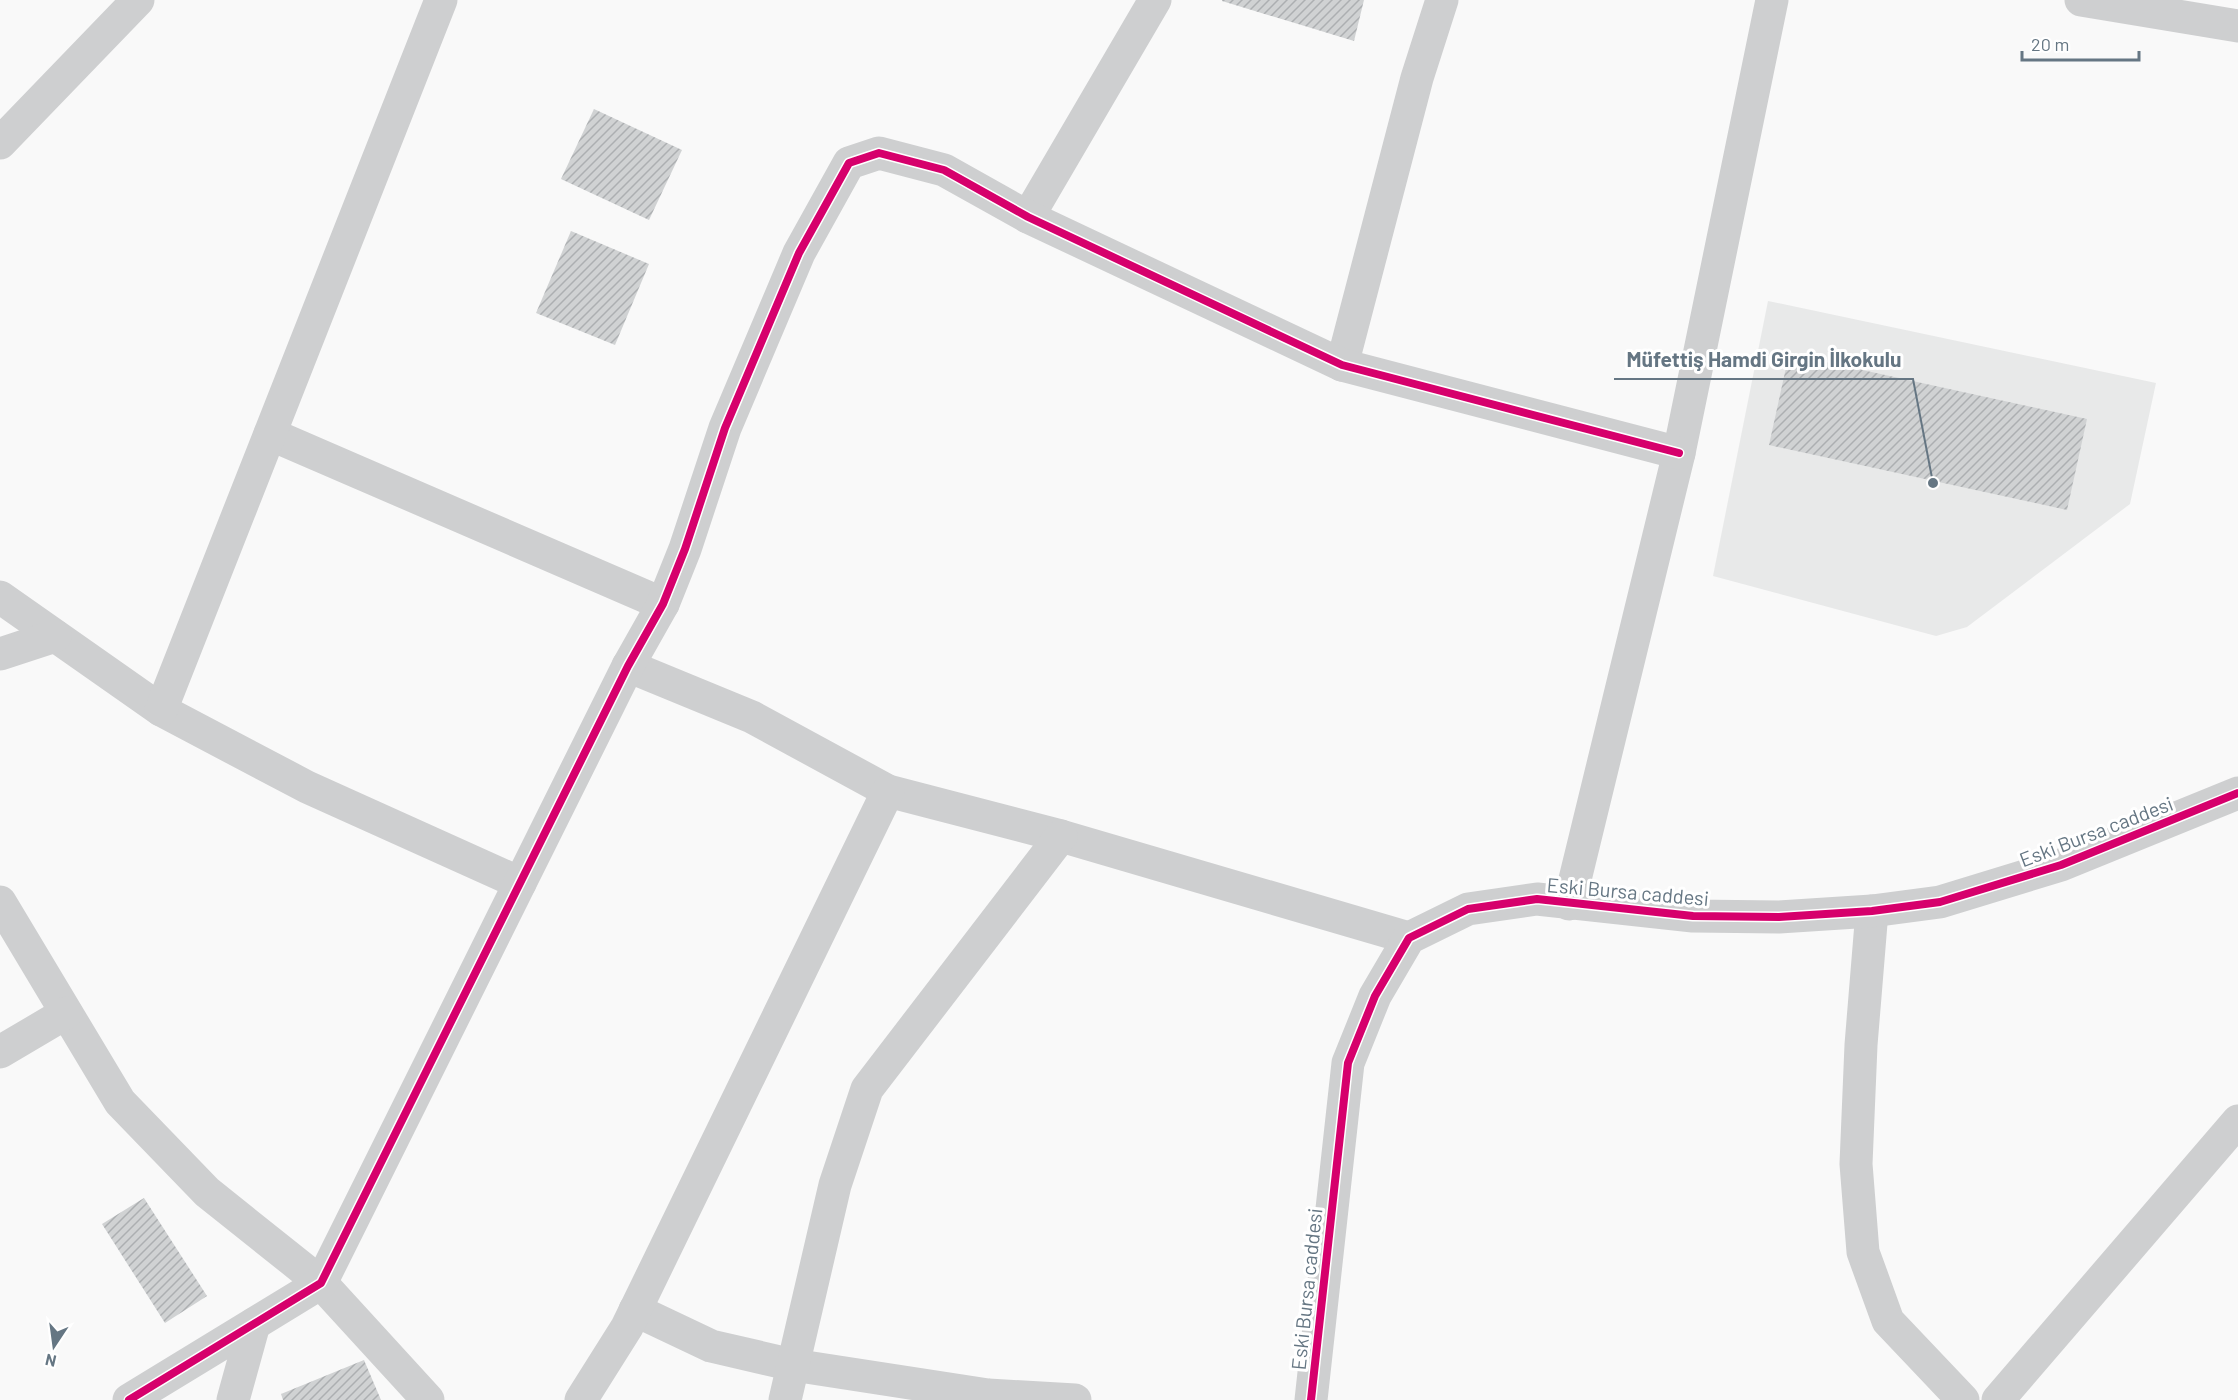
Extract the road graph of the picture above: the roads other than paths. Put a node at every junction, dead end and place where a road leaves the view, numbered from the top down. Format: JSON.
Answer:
{"nodes":[{"id":1,"x":138,"y":0,"type":"edge"},
{"id":2,"x":441,"y":0,"type":"edge"},
{"id":3,"x":1155,"y":0,"type":"edge"},
{"id":4,"x":1442,"y":0,"type":"edge"},
{"id":5,"x":1772,"y":0,"type":"edge"},
{"id":6,"x":2081,"y":0,"type":"edge"},
{"id":7,"x":2238,"y":26,"type":"edge"},
{"id":8,"x":0,"y":143,"type":"edge"},
{"id":9,"x":1028,"y":217,"type":"junction"},
{"id":10,"x":1342,"y":365,"type":"junction"},
{"id":11,"x":270,"y":434,"type":"junction"},
{"id":12,"x":1679,"y":453,"type":"junction"},
{"id":13,"x":0,"y":597,"type":"edge"},
{"id":14,"x":663,"y":604,"type":"junction"},
{"id":15,"x":56,"y":636,"type":"junction"},
{"id":16,"x":0,"y":654,"type":"edge"},
{"id":17,"x":628,"y":666,"type":"junction"},
{"id":18,"x":161,"y":710,"type":"junction"},
{"id":19,"x":888,"y":791,"type":"junction"},
{"id":20,"x":2238,"y":793,"type":"edge"},
{"id":21,"x":1061,"y":836,"type":"junction"},
{"id":22,"x":520,"y":883,"type":"junction"},
{"id":23,"x":0,"y":902,"type":"edge"},
{"id":24,"x":1569,"y":904,"type":"junction"},
{"id":25,"x":1872,"y":911,"type":"junction"},
{"id":26,"x":1409,"y":938,"type":"junction"},
{"id":27,"x":66,"y":1012,"type":"junction"},
{"id":28,"x":0,"y":1052,"type":"edge"},
{"id":29,"x":2238,"y":1121,"type":"edge"},
{"id":30,"x":321,"y":1283,"type":"junction"},
{"id":31,"x":635,"y":1310,"type":"junction"},
{"id":32,"x":254,"y":1324,"type":"junction"},
{"id":33,"x":793,"y":1365,"type":"junction"},
{"id":34,"x":129,"y":1400,"type":"edge"},
{"id":35,"x":233,"y":1400,"type":"edge"},
{"id":36,"x":428,"y":1400,"type":"edge"},
{"id":37,"x":581,"y":1400,"type":"edge"},
{"id":38,"x":785,"y":1400,"type":"edge"},
{"id":39,"x":1076,"y":1400,"type":"edge"},
{"id":40,"x":1311,"y":1400,"type":"edge"},
{"id":41,"x":1963,"y":1400,"type":"edge"},
{"id":42,"x":1998,"y":1400,"type":"edge"}],
"edges":[{"from":1,"to":8,"type":"street"},
{"from":2,"to":11,"type":"street"},
{"from":3,"to":9,"type":"street"},
{"from":4,"to":10,"type":"street"},
{"from":5,"to":12,"type":"street"},
{"from":6,"to":7,"type":"street"},
{"from":9,"to":10,"type":"street"},
{"from":9,"to":14,"type":"street"},
{"from":10,"to":12,"type":"street"},
{"from":11,"to":14,"type":"street"},
{"from":11,"to":18,"type":"street"},
{"from":12,"to":24,"type":"street"},
{"from":13,"to":15,"type":"street"},
{"from":14,"to":17,"type":"street"},
{"from":15,"to":16,"type":"street"},
{"from":15,"to":18,"type":"street"},
{"from":17,"to":19,"type":"street"},
{"from":17,"to":22,"type":"street"},
{"from":18,"to":22,"type":"street"},
{"from":19,"to":21,"type":"street"},
{"from":19,"to":31,"type":"street"},
{"from":20,"to":25,"type":"street","name":"Eski Bursa caddesi"},
{"from":21,"to":26,"type":"street"},
{"from":21,"to":33,"type":"street"},
{"from":22,"to":30,"type":"street"},
{"from":23,"to":27,"type":"street"},
{"from":24,"to":25,"type":"street","name":"Eski Bursa caddesi"},
{"from":24,"to":26,"type":"street","name":"Eski Bursa caddesi"},
{"from":25,"to":41,"type":"street"},
{"from":26,"to":40,"type":"street","name":"Eski Bursa caddesi"},
{"from":27,"to":28,"type":"street"},
{"from":27,"to":30,"type":"street"},
{"from":29,"to":42,"type":"street"},
{"from":30,"to":32,"type":"street"},
{"from":30,"to":36,"type":"street"},
{"from":31,"to":33,"type":"street"},
{"from":31,"to":37,"type":"street"},
{"from":32,"to":34,"type":"street"},
{"from":32,"to":35,"type":"street"},
{"from":33,"to":38,"type":"street"},
{"from":33,"to":39,"type":"street"}]}
